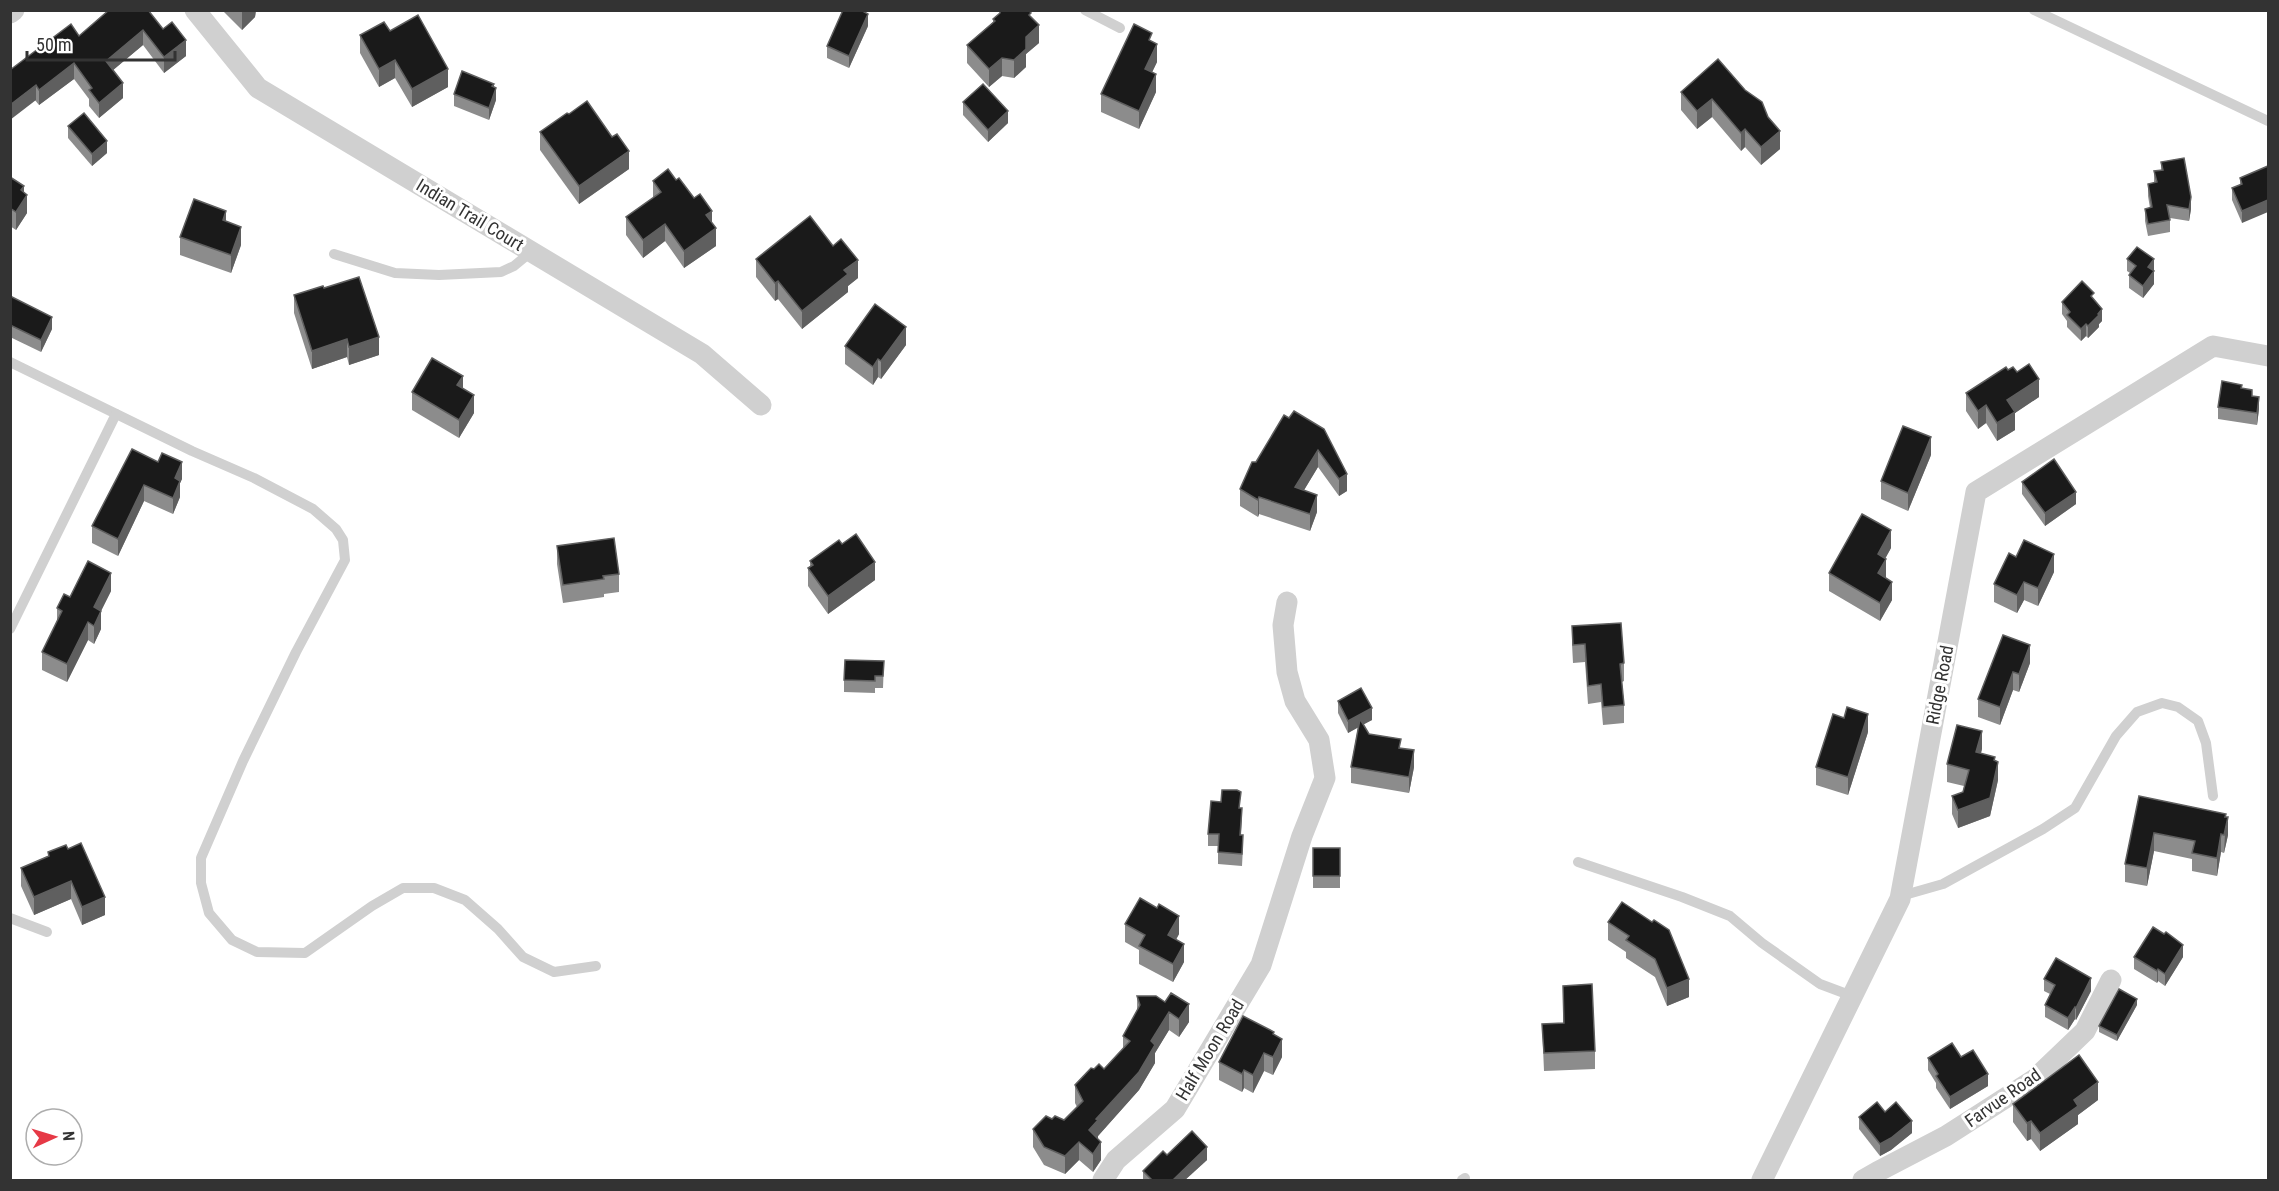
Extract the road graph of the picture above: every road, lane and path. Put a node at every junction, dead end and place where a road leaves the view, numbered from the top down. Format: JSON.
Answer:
{"nodes":[{"id":1,"x":14,"y":10,"type":"edge"},
{"id":2,"x":195,"y":10,"type":"edge"},
{"id":3,"x":1084,"y":10,"type":"edge"},
{"id":4,"x":2034,"y":10,"type":"edge"},
{"id":5,"x":10,"y":13,"type":"edge"},
{"id":6,"x":1120,"y":28,"type":"dead end"},
{"id":7,"x":2268,"y":121,"type":"edge"},
{"id":8,"x":531,"y":252,"type":"junction"},
{"id":9,"x":334,"y":254,"type":"dead end"},
{"id":10,"x":2268,"y":356,"type":"edge"},
{"id":11,"x":10,"y":362,"type":"edge"},
{"id":12,"x":761,"y":405,"type":"dead end"},
{"id":13,"x":116,"y":414,"type":"junction"},
{"id":14,"x":1287,"y":602,"type":"dead end"},
{"id":15,"x":10,"y":629,"type":"edge"},
{"id":16,"x":2212,"y":796,"type":"dead end"},
{"id":17,"x":1578,"y":862,"type":"dead end"},
{"id":18,"x":1901,"y":896,"type":"junction"},
{"id":19,"x":10,"y":918,"type":"edge"},
{"id":20,"x":47,"y":932,"type":"dead end"},
{"id":21,"x":596,"y":966,"type":"dead end"},
{"id":22,"x":2110,"y":980,"type":"dead end"},
{"id":23,"x":1852,"y":996,"type":"junction"},
{"id":24,"x":1103,"y":1180,"type":"edge"},
{"id":25,"x":1762,"y":1180,"type":"edge"},
{"id":26,"x":1863,"y":1180,"type":"edge"}],
"edges":[{"from":1,"to":5,"type":"street"},
{"from":2,"to":8,"type":"street","name":"Indian Trail Court"},
{"from":3,"to":6,"type":"lane"},
{"from":4,"to":7,"type":"lane"},
{"from":8,"to":9,"type":"lane"},
{"from":8,"to":12,"type":"street","name":"Indian Trail Court"},
{"from":10,"to":18,"type":"street","name":"Ridge Road"},
{"from":11,"to":13,"type":"lane"},
{"from":13,"to":15,"type":"lane"},
{"from":13,"to":21,"type":"lane"},
{"from":14,"to":24,"type":"street","name":"Half Moon Road"},
{"from":16,"to":18,"type":"lane"},
{"from":17,"to":23,"type":"lane"},
{"from":18,"to":23,"type":"street","name":"Ridge Road"},
{"from":19,"to":20,"type":"lane"},
{"from":22,"to":26,"type":"street","name":"Farvue Road"},
{"from":23,"to":25,"type":"street","name":"Ridge Road"}]}
